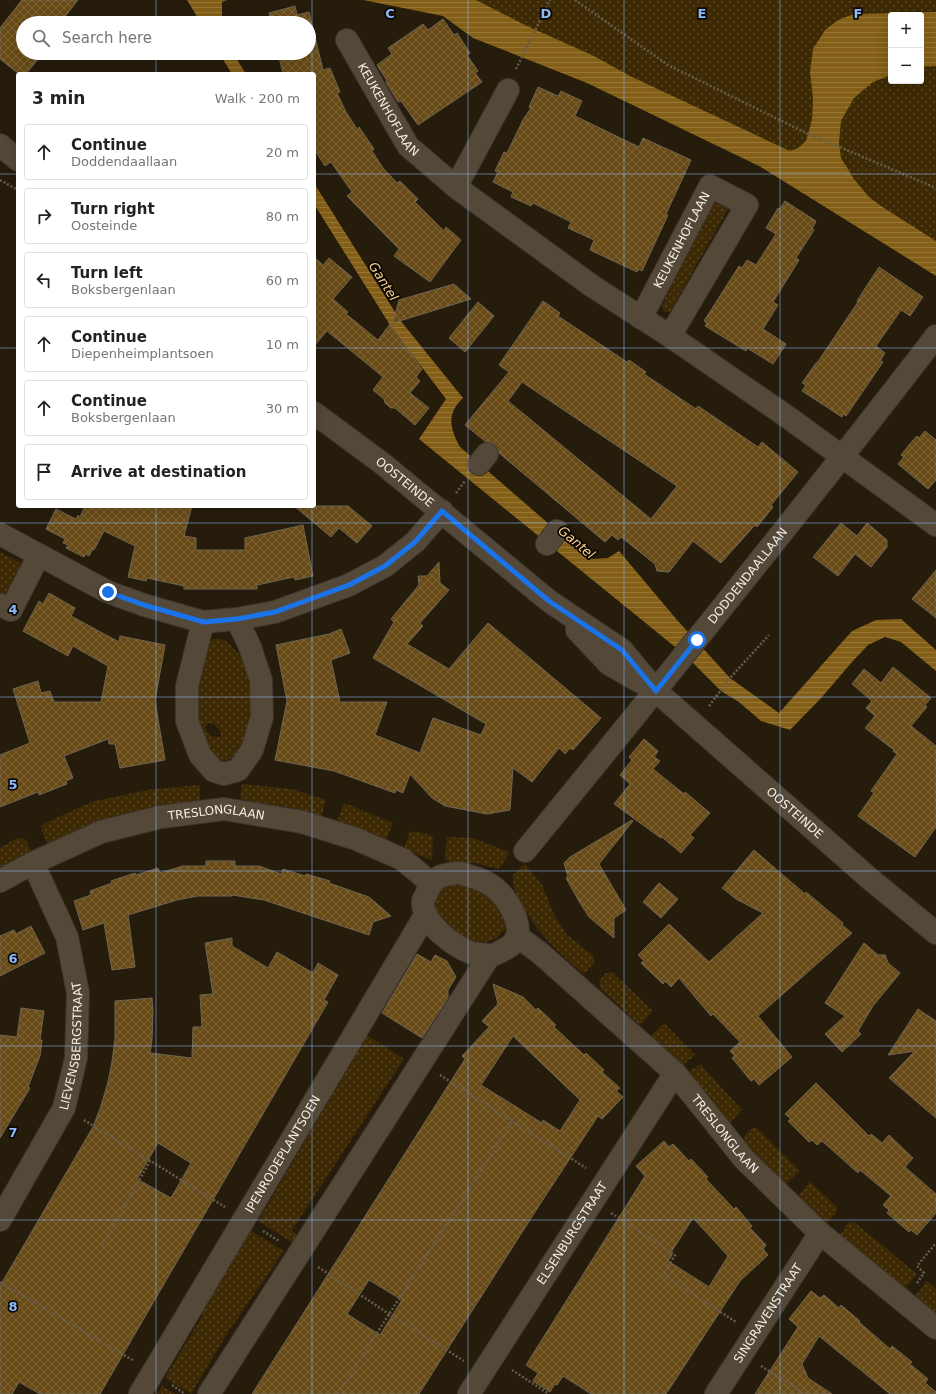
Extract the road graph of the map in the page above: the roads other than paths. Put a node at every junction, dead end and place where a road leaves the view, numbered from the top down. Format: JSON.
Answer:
{"nodes":[{"id":1,"x":347,"y":40,"type":"dead end"},
{"id":2,"x":508,"y":90,"type":"dead end"},
{"id":3,"x":0,"y":145,"type":"edge"},
{"id":4,"x":16,"y":158,"type":"edge"},
{"id":5,"x":456,"y":186,"type":"junction"},
{"id":6,"x":641,"y":318,"type":"junction"},
{"id":7,"x":670,"y":336,"type":"junction"},
{"id":8,"x":936,"y":336,"type":"edge"},
{"id":9,"x":316,"y":414,"type":"edge"},
{"id":10,"x":843,"y":457,"type":"junction"},
{"id":11,"x":442,"y":511,"type":"junction"},
{"id":12,"x":936,"y":525,"type":"edge"},
{"id":13,"x":0,"y":534,"type":"edge"},
{"id":14,"x":39,"y":555,"type":"junction"},
{"id":15,"x":0,"y":605,"type":"edge"},
{"id":16,"x":237,"y":619,"type":"junction"},
{"id":17,"x":204,"y":622,"type":"junction"},
{"id":18,"x":656,"y":691,"type":"junction"},
{"id":19,"x":224,"y":774,"type":"junction"},
{"id":20,"x":224,"y":809,"type":"junction"},
{"id":21,"x":525,"y":851,"type":"dead end"},
{"id":22,"x":33,"y":863,"type":"junction"},
{"id":23,"x":0,"y":881,"type":"edge"},
{"id":24,"x":431,"y":882,"type":"junction"},
{"id":25,"x":426,"y":914,"type":"junction"},
{"id":26,"x":936,"y":933,"type":"edge"},
{"id":27,"x":517,"y":936,"type":"junction"},
{"id":28,"x":490,"y":955,"type":"junction"},
{"id":29,"x":675,"y":1073,"type":"junction"},
{"id":30,"x":0,"y":1220,"type":"edge"},
{"id":31,"x":820,"y":1233,"type":"junction"},
{"id":32,"x":936,"y":1328,"type":"edge"},
{"id":33,"x":140,"y":1394,"type":"edge"},
{"id":34,"x":209,"y":1394,"type":"edge"},
{"id":35,"x":469,"y":1394,"type":"edge"},
{"id":36,"x":716,"y":1394,"type":"edge"}],
"edges":[{"from":1,"to":5,"type":"street","name":"KEUKENHOFLAAN"},
{"from":2,"to":5,"type":"street"},
{"from":3,"to":4,"type":"street"},
{"from":5,"to":6,"type":"street","name":"KEUKENHOFLAAN"},
{"from":6,"to":7,"type":"street","name":"KEUKENHOFLAAN"},
{"from":6,"to":7,"type":"street","name":"KEUKENHOFLAAN"},
{"from":7,"to":10,"type":"street","name":"KEUKENHOFLAAN"},
{"from":8,"to":10,"type":"street","name":"DODDENDAALLAAN"},
{"from":9,"to":11,"type":"street","name":"OOSTEINDE"},
{"from":10,"to":12,"type":"street","name":"KEUKENHOFLAAN"},
{"from":10,"to":18,"type":"street","name":"DODDENDAALLAAN"},
{"from":11,"to":16,"type":"street"},
{"from":11,"to":18,"type":"street","name":"OOSTEINDE"},
{"from":13,"to":14,"type":"street"},
{"from":14,"to":15,"type":"street"},
{"from":14,"to":17,"type":"street"},
{"from":16,"to":17,"type":"street"},
{"from":16,"to":19,"type":"street"},
{"from":17,"to":19,"type":"street"},
{"from":18,"to":21,"type":"street","name":"DODDENDAALLAAN"},
{"from":18,"to":26,"type":"street","name":"OOSTEINDE"},
{"from":19,"to":20,"type":"street"},
{"from":20,"to":22,"type":"street","name":"TRESLONGLAAN"},
{"from":20,"to":24,"type":"street","name":"TRESLONGLAAN"},
{"from":22,"to":23,"type":"street","name":"TRESLONGLAAN"},
{"from":22,"to":30,"type":"street","name":"LIEVENSBERGSTRAAT"},
{"from":24,"to":25,"type":"street"},
{"from":24,"to":27,"type":"street"},
{"from":25,"to":28,"type":"street"},
{"from":25,"to":33,"type":"street","name":"IPENRODEPLANTSOEN"},
{"from":27,"to":28,"type":"street"},
{"from":27,"to":29,"type":"street","name":"TRESLONGLAAN"},
{"from":28,"to":34,"type":"street"},
{"from":29,"to":31,"type":"street","name":"TRESLONGLAAN"},
{"from":29,"to":35,"type":"street","name":"ELSENBURGSTRAAT"},
{"from":31,"to":32,"type":"street","name":"TRESLONGLAAN"},
{"from":31,"to":36,"type":"street","name":"SINGRAVENSTRAAT"}]}
